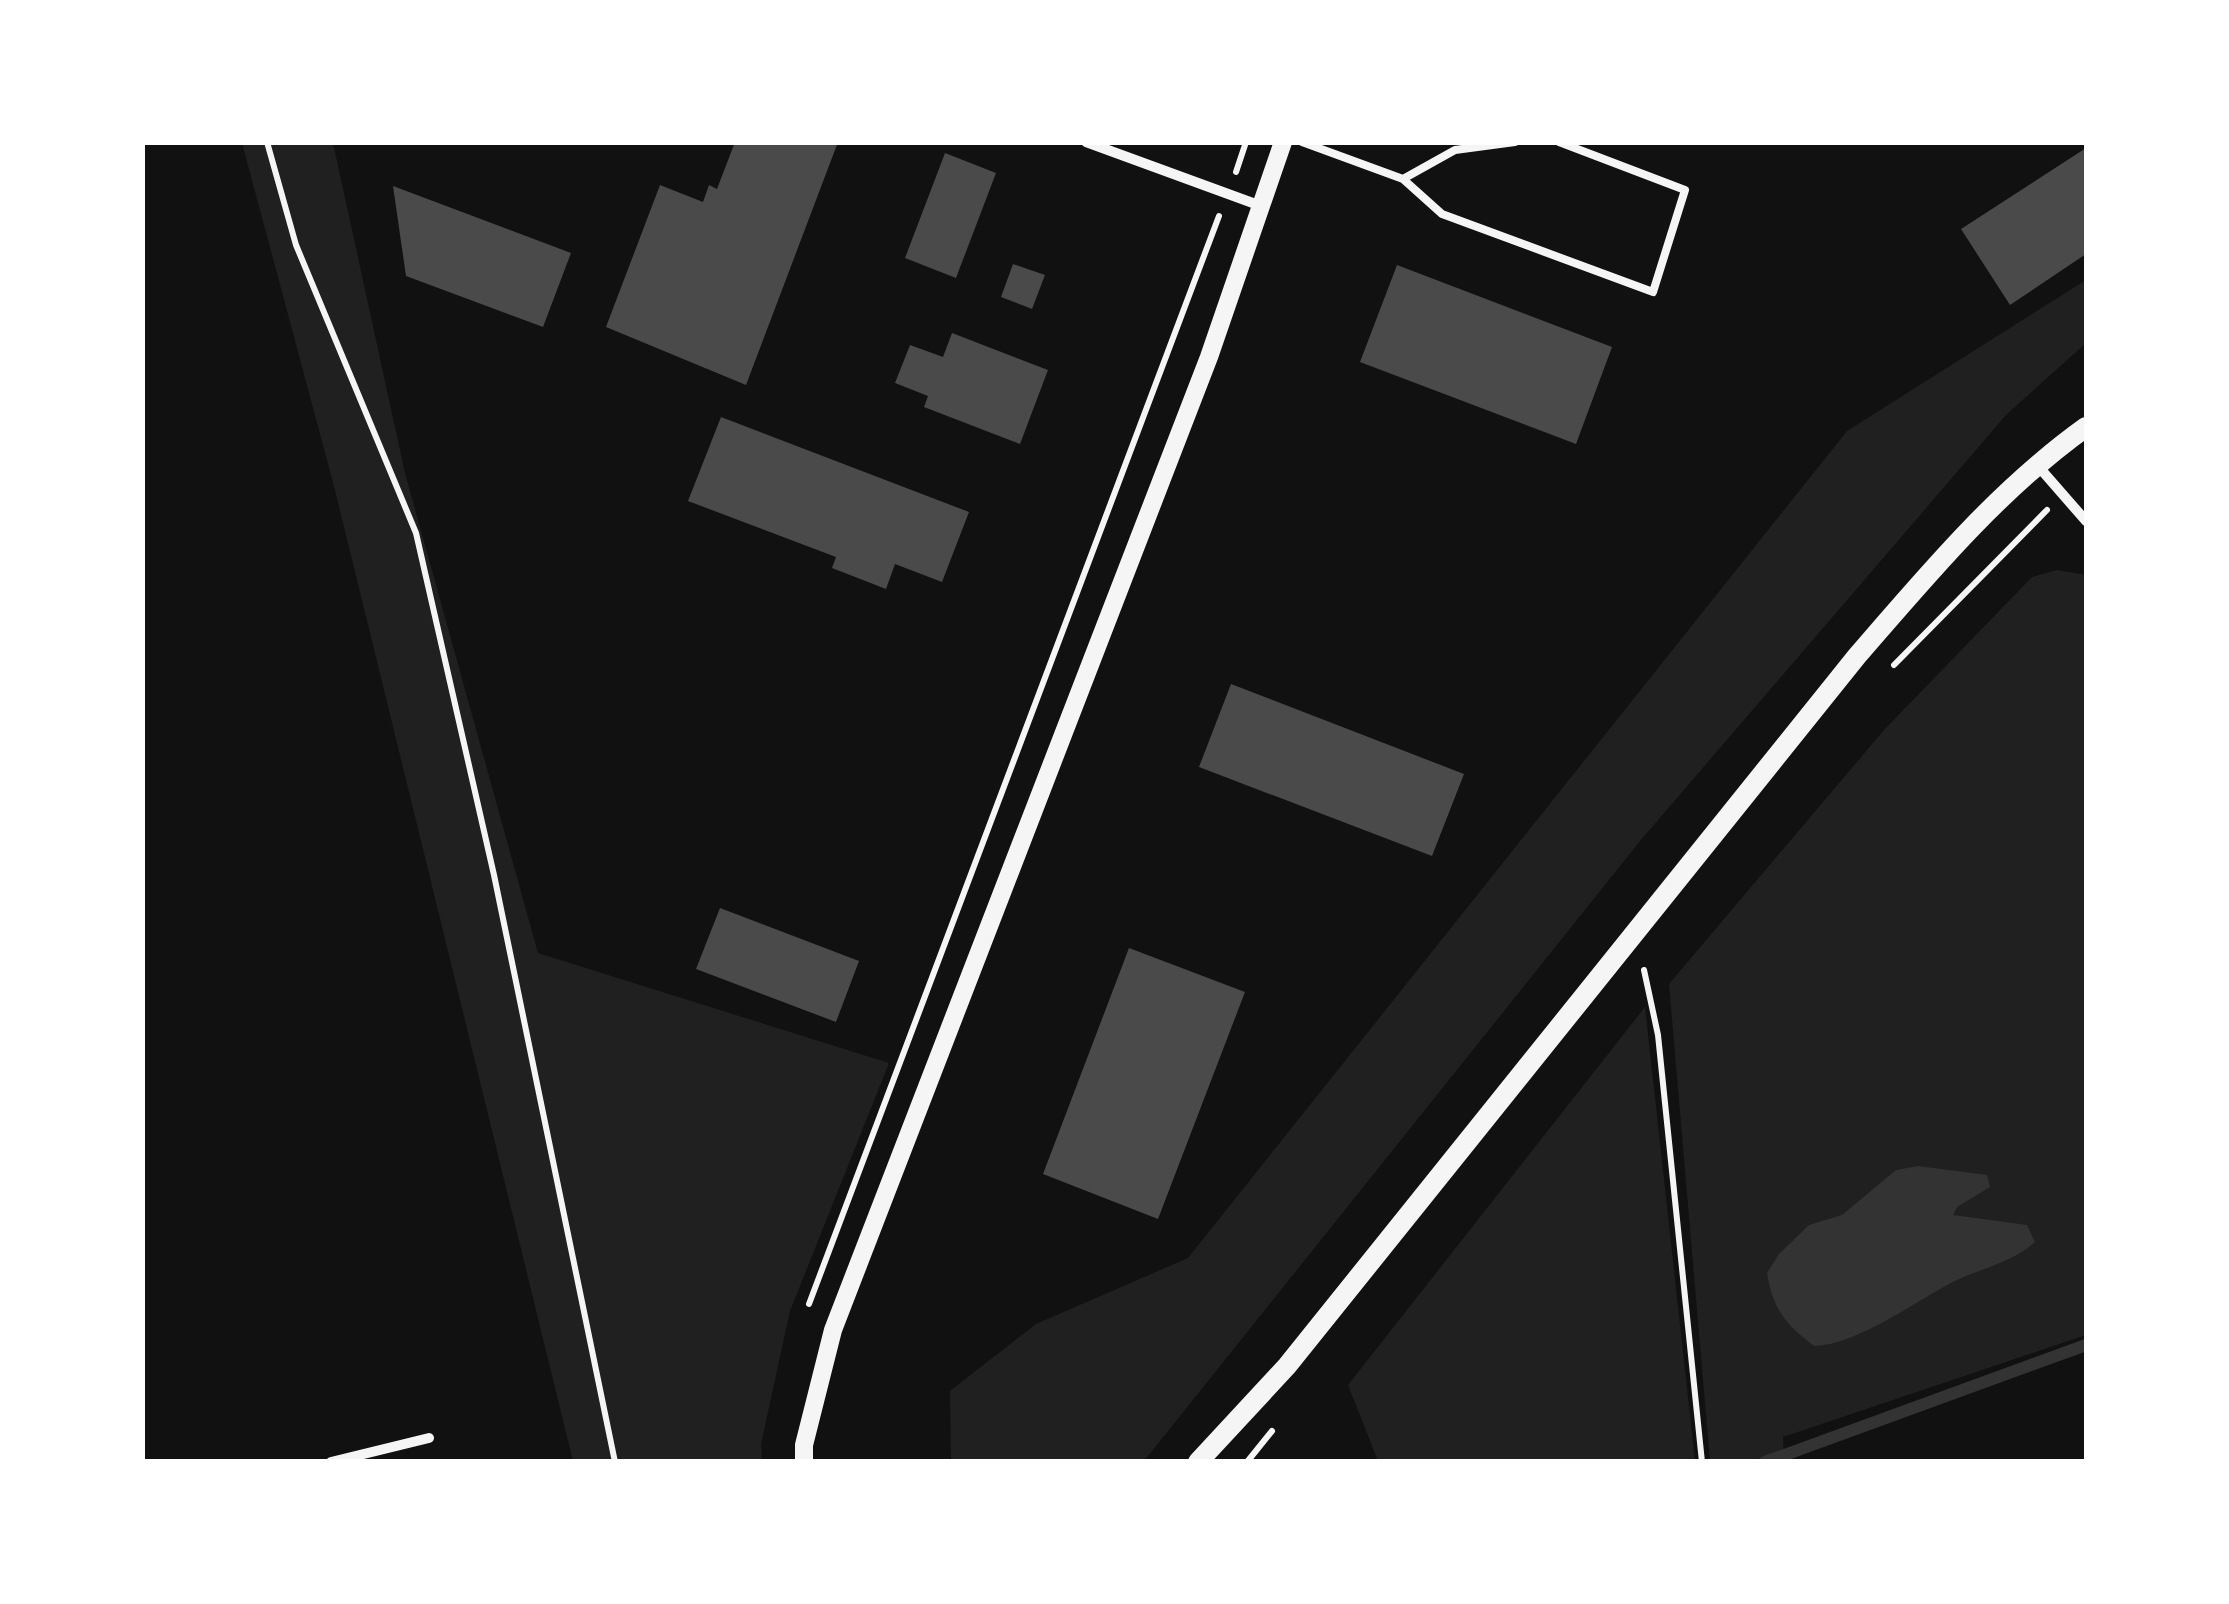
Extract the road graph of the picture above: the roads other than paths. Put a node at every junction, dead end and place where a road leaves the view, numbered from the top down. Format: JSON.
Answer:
{"nodes":[{"id":1,"x":1086,"y":142,"type":"edge"},
{"id":2,"x":1283,"y":142,"type":"edge"},
{"id":3,"x":1302,"y":142,"type":"edge"},
{"id":4,"x":1515,"y":142,"type":"edge"},
{"id":5,"x":1559,"y":142,"type":"edge"},
{"id":6,"x":1403,"y":179,"type":"junction"},
{"id":7,"x":1261,"y":206,"type":"junction"},
{"id":8,"x":2086,"y":427,"type":"edge"},
{"id":9,"x":2036,"y":464,"type":"junction"},
{"id":10,"x":2086,"y":521,"type":"edge"},
{"id":11,"x":429,"y":1438,"type":"dead end"},
{"id":12,"x":331,"y":1462,"type":"edge"},
{"id":13,"x":804,"y":1462,"type":"edge"},
{"id":14,"x":1198,"y":1462,"type":"edge"}],
"edges":[{"from":1,"to":7,"type":"street"},
{"from":2,"to":7,"type":"street"},
{"from":3,"to":6,"type":"lane"},
{"from":4,"to":6,"type":"lane"},
{"from":5,"to":6,"type":"lane"},
{"from":7,"to":13,"type":"street"},
{"from":8,"to":9,"type":"main road"},
{"from":9,"to":10,"type":"street"},
{"from":9,"to":14,"type":"main road"},
{"from":11,"to":12,"type":"street"}]}
